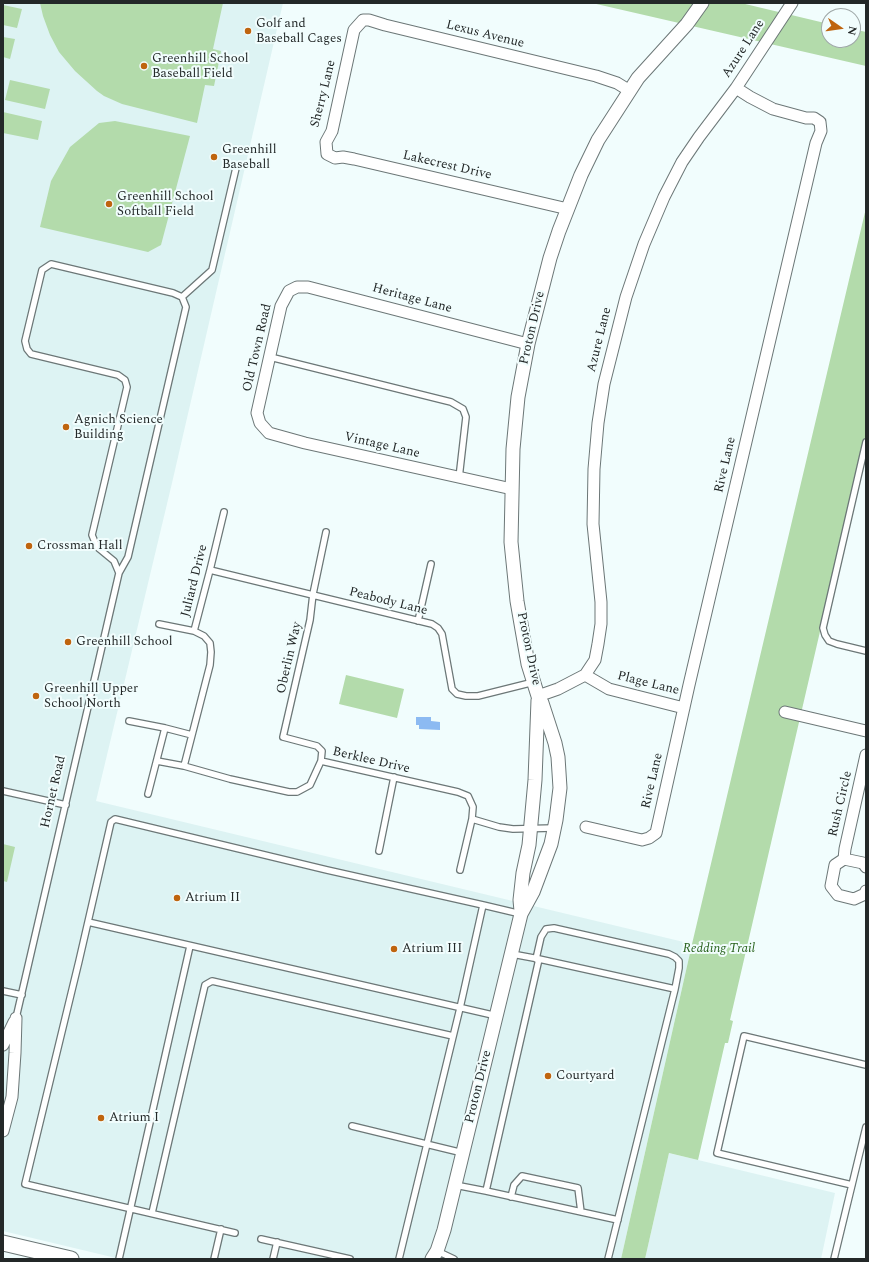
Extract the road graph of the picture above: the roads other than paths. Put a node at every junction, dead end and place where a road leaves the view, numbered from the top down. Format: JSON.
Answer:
{"nodes":[{"id":1,"x":702,"y":3,"type":"edge"},
{"id":2,"x":792,"y":3,"type":"edge"},
{"id":3,"x":350,"y":48,"type":"joint"},
{"id":4,"x":736,"y":88,"type":"junction"},
{"id":5,"x":630,"y":91,"type":"junction"},
{"id":6,"x":325,"y":146,"type":"joint"},
{"id":7,"x":236,"y":168,"type":"dead end"},
{"id":8,"x":568,"y":209,"type":"junction"},
{"id":9,"x":289,"y":291,"type":"joint"},
{"id":10,"x":182,"y":297,"type":"junction"},
{"id":11,"x":528,"y":344,"type":"junction"},
{"id":12,"x":270,"y":358,"type":"junction"},
{"id":13,"x":258,"y":413,"type":"joint"},
{"id":14,"x":866,"y":442,"type":"edge"},
{"id":15,"x":459,"y":478,"type":"junction"},
{"id":16,"x":512,"y":489,"type":"junction"},
{"id":17,"x":224,"y":512,"type":"dead end"},
{"id":18,"x":326,"y":532,"type":"dead end"},
{"id":19,"x":431,"y":564,"type":"dead end"},
{"id":20,"x":210,"y":570,"type":"junction"},
{"id":21,"x":119,"y":573,"type":"junction"},
{"id":22,"x":313,"y":594,"type":"junction"},
{"id":23,"x":418,"y":621,"type":"junction"},
{"id":24,"x":158,"y":624,"type":"dead end"},
{"id":25,"x":194,"y":631,"type":"junction"},
{"id":26,"x":866,"y":651,"type":"edge"},
{"id":27,"x":585,"y":676,"type":"junction"},
{"id":28,"x":534,"y":682,"type":"junction"},
{"id":29,"x":538,"y":696,"type":"junction"},
{"id":30,"x":684,"y":708,"type":"junction"},
{"id":31,"x":785,"y":712,"type":"dead end"},
{"id":32,"x":129,"y":721,"type":"dead end"},
{"id":33,"x":165,"y":728,"type":"junction"},
{"id":34,"x":866,"y":731,"type":"edge"},
{"id":35,"x":192,"y":735,"type":"junction"},
{"id":36,"x":866,"y":755,"type":"edge"},
{"id":37,"x":157,"y":761,"type":"junction"},
{"id":38,"x":322,"y":761,"type":"junction"},
{"id":39,"x":184,"y":766,"type":"junction"},
{"id":40,"x":394,"y":777,"type":"junction"},
{"id":41,"x":3,"y":791,"type":"edge"},
{"id":42,"x":148,"y":794,"type":"dead end"},
{"id":43,"x":66,"y":805,"type":"junction"},
{"id":44,"x":472,"y":819,"type":"junction"},
{"id":45,"x":586,"y":827,"type":"dead end"},
{"id":46,"x":530,"y":828,"type":"junction"},
{"id":47,"x":554,"y":828,"type":"junction"},
{"id":48,"x":379,"y":851,"type":"dead end"},
{"id":49,"x":844,"y":859,"type":"junction"},
{"id":50,"x":866,"y":867,"type":"edge"},
{"id":51,"x":460,"y":870,"type":"dead end"},
{"id":52,"x":866,"y":891,"type":"edge"},
{"id":53,"x":483,"y":906,"type":"junction"},
{"id":54,"x":521,"y":914,"type":"junction"},
{"id":55,"x":88,"y":922,"type":"junction"},
{"id":56,"x":190,"y":946,"type":"junction"},
{"id":57,"x":511,"y":953,"type":"junction"},
{"id":58,"x":538,"y":959,"type":"junction"},
{"id":59,"x":675,"y":989,"type":"junction"},
{"id":60,"x":3,"y":991,"type":"edge"},
{"id":61,"x":22,"y":995,"type":"junction"},
{"id":62,"x":460,"y":1008,"type":"junction"},
{"id":63,"x":497,"y":1016,"type":"junction"},
{"id":64,"x":16,"y":1018,"type":"junction"},
{"id":65,"x":453,"y":1036,"type":"junction"},
{"id":66,"x":3,"y":1045,"type":"edge"},
{"id":67,"x":866,"y":1065,"type":"edge"},
{"id":68,"x":352,"y":1126,"type":"dead end"},
{"id":69,"x":866,"y":1127,"type":"edge"},
{"id":70,"x":3,"y":1131,"type":"edge"},
{"id":71,"x":427,"y":1144,"type":"junction"},
{"id":72,"x":463,"y":1153,"type":"junction"},
{"id":73,"x":455,"y":1185,"type":"junction"},
{"id":74,"x":852,"y":1185,"type":"junction"},
{"id":75,"x":486,"y":1191,"type":"junction"},
{"id":76,"x":511,"y":1197,"type":"junction"},
{"id":77,"x":131,"y":1208,"type":"junction"},
{"id":78,"x":582,"y":1212,"type":"junction"},
{"id":79,"x":152,"y":1213,"type":"junction"},
{"id":80,"x":618,"y":1220,"type":"junction"},
{"id":81,"x":221,"y":1229,"type":"junction"},
{"id":82,"x":235,"y":1232,"type":"dead end"},
{"id":83,"x":261,"y":1238,"type":"dead end"},
{"id":84,"x":277,"y":1242,"type":"junction"},
{"id":85,"x":3,"y":1243,"type":"edge"},
{"id":86,"x":434,"y":1255,"type":"edge"},
{"id":87,"x":71,"y":1259,"type":"edge"},
{"id":88,"x":119,"y":1259,"type":"edge"},
{"id":89,"x":214,"y":1259,"type":"edge"},
{"id":90,"x":273,"y":1259,"type":"edge"},
{"id":91,"x":350,"y":1259,"type":"edge"},
{"id":92,"x":399,"y":1259,"type":"edge"},
{"id":93,"x":454,"y":1259,"type":"edge"},
{"id":94,"x":608,"y":1259,"type":"edge"},
{"id":95,"x":834,"y":1259,"type":"edge"}],
"edges":[{"from":1,"to":5,"type":"street","name":"Proton Drive"},
{"from":2,"to":4,"type":"street","name":"Azure Lane"},
{"from":3,"to":5,"type":"street","name":"Lexus Avenue"},
{"from":3,"to":6,"type":"street","name":"Sherry Lane"},
{"from":4,"to":27,"type":"street","name":"Azure Lane"},
{"from":4,"to":30,"type":"street","name":"Rive Lane"},
{"from":5,"to":8,"type":"street","name":"Proton Drive"},
{"from":6,"to":8,"type":"street","name":"Lakecrest Drive"},
{"from":7,"to":10,"type":"lane"},
{"from":8,"to":11,"type":"street","name":"Proton Drive"},
{"from":9,"to":11,"type":"street","name":"Heritage Lane"},
{"from":9,"to":12,"type":"street","name":"Old Town Road"},
{"from":10,"to":21,"type":"lane","name":"Hornet Road"},
{"from":10,"to":21,"type":"lane"},
{"from":11,"to":16,"type":"street","name":"Proton Drive"},
{"from":12,"to":13,"type":"street","name":"Old Town Road"},
{"from":12,"to":15,"type":"lane"},
{"from":13,"to":15,"type":"street","name":"Vintage Lane"},
{"from":14,"to":26,"type":"lane"},
{"from":15,"to":16,"type":"street","name":"Vintage Lane"},
{"from":16,"to":28,"type":"street","name":"Proton Drive"},
{"from":17,"to":20,"type":"lane","name":"Juliard Drive"},
{"from":18,"to":22,"type":"lane","name":"Oberlin Way"},
{"from":19,"to":23,"type":"lane"},
{"from":20,"to":22,"type":"lane","name":"Peabody Lane"},
{"from":20,"to":25,"type":"lane","name":"Juliard Drive"},
{"from":21,"to":43,"type":"lane","name":"Hornet Road"},
{"from":22,"to":23,"type":"lane","name":"Peabody Lane"},
{"from":22,"to":38,"type":"lane","name":"Oberlin Way"},
{"from":23,"to":28,"type":"lane","name":"Peabody Lane"},
{"from":24,"to":25,"type":"lane"},
{"from":25,"to":35,"type":"lane","name":"Juliard Drive"},
{"from":27,"to":29,"type":"street"},
{"from":27,"to":30,"type":"street","name":"Plage Lane"},
{"from":28,"to":29,"type":"street","name":"Proton Drive"},
{"from":29,"to":46,"type":"street","name":"Proton Drive"},
{"from":29,"to":47,"type":"street","name":"Proton Drive"},
{"from":30,"to":45,"type":"street","name":"Rive Lane"},
{"from":31,"to":34,"type":"street"},
{"from":32,"to":33,"type":"lane"},
{"from":33,"to":35,"type":"lane"},
{"from":33,"to":37,"type":"lane"},
{"from":35,"to":39,"type":"lane","name":"Juliard Drive"},
{"from":36,"to":49,"type":"street","name":"Rush Circle"},
{"from":37,"to":39,"type":"lane","name":"Berklee Drive"},
{"from":37,"to":42,"type":"lane"},
{"from":38,"to":39,"type":"lane","name":"Berklee Drive"},
{"from":38,"to":40,"type":"lane","name":"Berklee Drive"},
{"from":40,"to":44,"type":"lane","name":"Berklee Drive"},
{"from":40,"to":48,"type":"lane"},
{"from":41,"to":43,"type":"lane"},
{"from":43,"to":61,"type":"lane","name":"Hornet Road"},
{"from":44,"to":46,"type":"lane"},
{"from":44,"to":51,"type":"lane"},
{"from":46,"to":47,"type":"lane"},
{"from":46,"to":54,"type":"street","name":"Proton Drive"},
{"from":47,"to":54,"type":"street","name":"Proton Drive"},
{"from":49,"to":50,"type":"street"},
{"from":49,"to":52,"type":"street","name":"Rush Circle"},
{"from":53,"to":54,"type":"lane"},
{"from":53,"to":55,"type":"lane"},
{"from":53,"to":62,"type":"lane"},
{"from":54,"to":57,"type":"street","name":"Proton Drive"},
{"from":55,"to":56,"type":"lane"},
{"from":55,"to":77,"type":"lane"},
{"from":56,"to":62,"type":"lane"},
{"from":56,"to":77,"type":"lane"},
{"from":57,"to":58,"type":"lane"},
{"from":57,"to":63,"type":"street","name":"Proton Drive"},
{"from":58,"to":59,"type":"lane"},
{"from":58,"to":59,"type":"lane"},
{"from":58,"to":75,"type":"lane"},
{"from":59,"to":80,"type":"lane"},
{"from":60,"to":61,"type":"lane"},
{"from":61,"to":64,"type":"lane","name":"Hornet Road"},
{"from":62,"to":63,"type":"lane"},
{"from":62,"to":65,"type":"lane"},
{"from":63,"to":72,"type":"street","name":"Proton Drive"},
{"from":64,"to":66,"type":"street","name":"Hornet Road"},
{"from":64,"to":70,"type":"street","name":"Hornet Road"},
{"from":65,"to":71,"type":"lane"},
{"from":65,"to":79,"type":"lane"},
{"from":67,"to":74,"type":"lane"},
{"from":68,"to":71,"type":"lane"},
{"from":69,"to":74,"type":"lane"},
{"from":71,"to":72,"type":"lane"},
{"from":71,"to":92,"type":"lane"},
{"from":72,"to":73,"type":"street","name":"Proton Drive"},
{"from":73,"to":75,"type":"lane"},
{"from":73,"to":86,"type":"street","name":"Proton Drive"},
{"from":74,"to":95,"type":"lane"},
{"from":75,"to":76,"type":"lane"},
{"from":76,"to":78,"type":"lane"},
{"from":76,"to":78,"type":"lane"},
{"from":77,"to":79,"type":"lane"},
{"from":77,"to":88,"type":"lane"},
{"from":78,"to":80,"type":"lane"},
{"from":79,"to":81,"type":"lane"},
{"from":80,"to":94,"type":"lane"},
{"from":81,"to":82,"type":"lane"},
{"from":81,"to":89,"type":"lane"},
{"from":83,"to":84,"type":"lane"},
{"from":84,"to":90,"type":"lane"},
{"from":84,"to":91,"type":"lane"},
{"from":85,"to":87,"type":"main road"},
{"from":86,"to":93,"type":"lane"}]}
